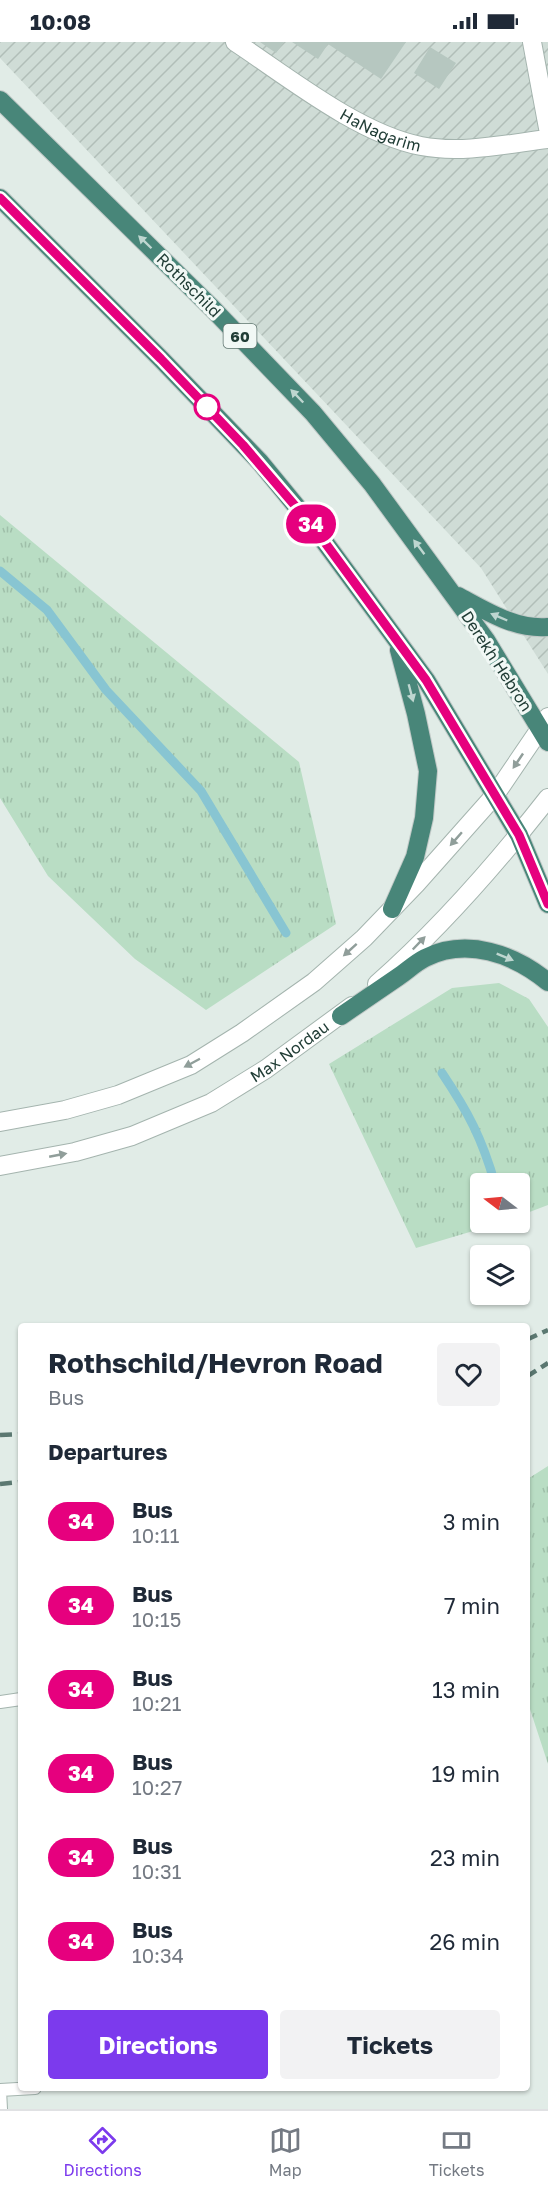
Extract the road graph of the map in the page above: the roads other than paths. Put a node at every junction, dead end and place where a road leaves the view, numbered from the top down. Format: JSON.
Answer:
{"nodes":[{"id":1,"x":235,"y":42,"type":"edge"},
{"id":2,"x":532,"y":42,"type":"edge"},
{"id":3,"x":0,"y":100,"type":"edge"},
{"id":4,"x":548,"y":128,"type":"edge"},
{"id":5,"x":548,"y":139,"type":"edge"},
{"id":6,"x":0,"y":198,"type":"edge"},
{"id":7,"x":454,"y":594,"type":"junction"},
{"id":8,"x":548,"y":627,"type":"edge"},
{"id":9,"x":395,"y":637,"type":"junction"},
{"id":10,"x":545,"y":729,"type":"edge"},
{"id":11,"x":495,"y":795,"type":"junction"},
{"id":12,"x":548,"y":798,"type":"edge"},
{"id":13,"x":519,"y":835,"type":"junction"},
{"id":14,"x":548,"y":904,"type":"edge"},
{"id":15,"x":392,"y":909,"type":"junction"},
{"id":16,"x":548,"y":982,"type":"edge"},
{"id":17,"x":341,"y":1016,"type":"junction"},
{"id":18,"x":0,"y":1122,"type":"edge"},
{"id":19,"x":0,"y":1166,"type":"edge"},
{"id":20,"x":18,"y":1699,"type":"edge"},
{"id":21,"x":0,"y":1702,"type":"edge"},
{"id":22,"x":18,"y":2089,"type":"edge"},
{"id":23,"x":0,"y":2090,"type":"edge"},
{"id":24,"x":1,"y":2109,"type":"edge"}],
"edges":[{"from":1,"to":5,"type":"street","name":"HaNagarim"},
{"from":2,"to":4,"type":"street"},
{"from":7,"to":3,"type":"highway","name":"Rothschild","number":"60","one_way":true},
{"from":6,"to":9,"type":"highway"},
{"from":8,"to":7,"type":"highway","one_way":true},
{"from":7,"to":10,"type":"highway","name":"Derekh Hebron","number":"60"},
{"from":9,"to":11,"type":"highway"},
{"from":9,"to":15,"type":"highway","one_way":true},
{"from":10,"to":11,"type":"street","name":"Derekh Hebron","one_way":true},
{"from":11,"to":13,"type":"highway"},
{"from":11,"to":15,"type":"street","one_way":true},
{"from":12,"to":13,"type":"street"},
{"from":13,"to":14,"type":"highway"},
{"from":17,"to":13,"type":"street","name":"Max Nordau","one_way":true},
{"from":15,"to":18,"type":"street","one_way":true},
{"from":17,"to":16,"type":"highway","one_way":true},
{"from":19,"to":17,"type":"street","name":"Max Nordau","one_way":true},
{"from":20,"to":21,"type":"lane"},
{"from":22,"to":23,"type":"lane"},
{"from":23,"to":24,"type":"lane"}]}
